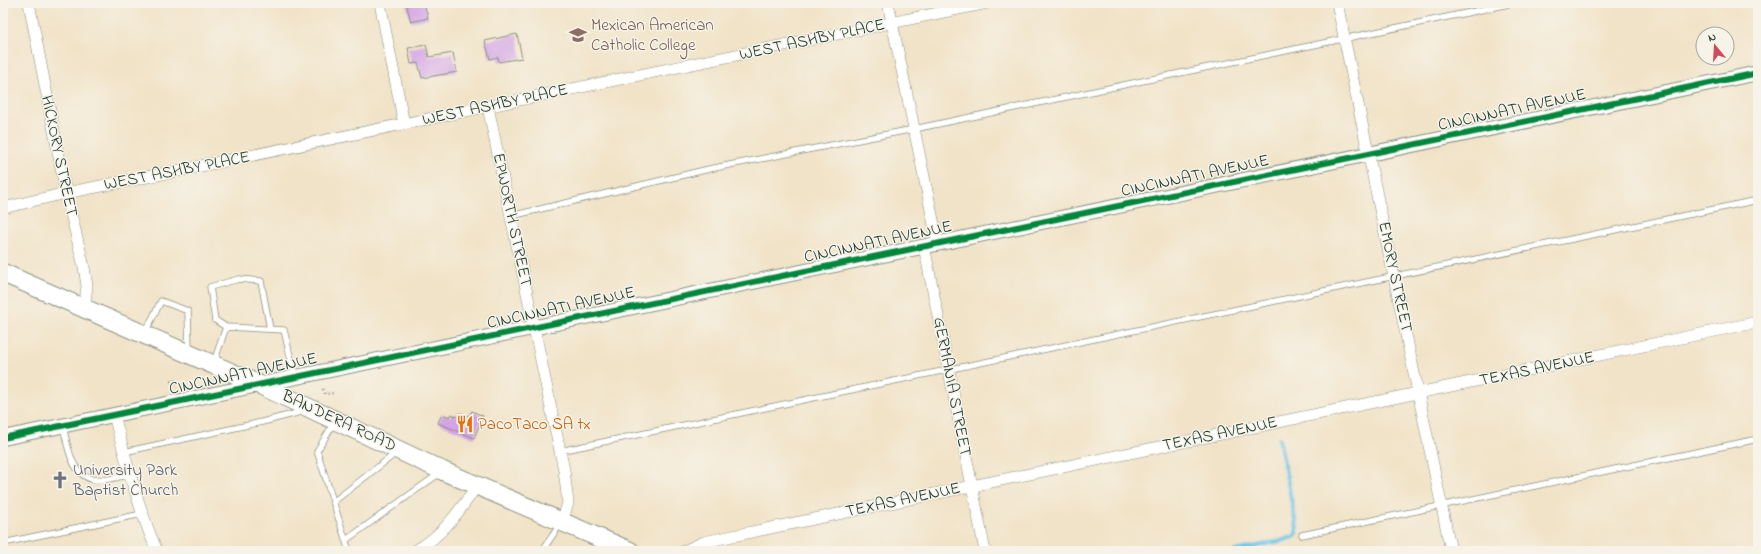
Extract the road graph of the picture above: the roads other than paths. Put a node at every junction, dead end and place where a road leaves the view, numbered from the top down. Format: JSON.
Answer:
{"nodes":[{"id":1,"x":29,"y":3,"type":"edge"},
{"id":2,"x":380,"y":3,"type":"edge"},
{"id":3,"x":888,"y":3,"type":"edge"},
{"id":4,"x":986,"y":3,"type":"edge"},
{"id":5,"x":1338,"y":3,"type":"edge"},
{"id":6,"x":1514,"y":3,"type":"edge"},
{"id":7,"x":892,"y":23,"type":"junction"},
{"id":8,"x":1345,"y":38,"type":"junction"},
{"id":9,"x":1758,"y":73,"type":"edge"},
{"id":10,"x":488,"y":107,"type":"junction"},
{"id":11,"x":404,"y":124,"type":"junction"},
{"id":12,"x":914,"y":129,"type":"junction"},
{"id":13,"x":1369,"y":155,"type":"junction"},
{"id":14,"x":66,"y":193,"type":"junction"},
{"id":15,"x":1758,"y":200,"type":"edge"},
{"id":16,"x":3,"y":208,"type":"edge"},
{"id":17,"x":511,"y":216,"type":"junction"},
{"id":18,"x":938,"y":244,"type":"junction"},
{"id":19,"x":924,"y":246,"type":"junction"},
{"id":20,"x":3,"y":273,"type":"edge"},
{"id":21,"x":1394,"y":276,"type":"junction"},
{"id":22,"x":84,"y":309,"type":"junction"},
{"id":23,"x":1758,"y":322,"type":"edge"},
{"id":24,"x":226,"y":327,"type":"junction"},
{"id":25,"x":535,"y":328,"type":"junction"},
{"id":26,"x":270,"y":329,"type":"junction"},
{"id":27,"x":144,"y":335,"type":"junction"},
{"id":28,"x":189,"y":354,"type":"junction"},
{"id":29,"x":214,"y":365,"type":"junction"},
{"id":30,"x":948,"y":370,"type":"junction"},
{"id":31,"x":295,"y":378,"type":"junction"},
{"id":32,"x":260,"y":385,"type":"junction"},
{"id":33,"x":1420,"y":393,"type":"junction"},
{"id":34,"x":312,"y":409,"type":"junction"},
{"id":35,"x":114,"y":416,"type":"junction"},
{"id":36,"x":336,"y":420,"type":"junction"},
{"id":37,"x":63,"y":426,"type":"junction"},
{"id":38,"x":3,"y":438,"type":"edge"},
{"id":39,"x":1758,"y":439,"type":"edge"},
{"id":40,"x":400,"y":450,"type":"junction"},
{"id":41,"x":560,"y":451,"type":"junction"},
{"id":42,"x":124,"y":452,"type":"junction"},
{"id":43,"x":443,"y":471,"type":"junction"},
{"id":44,"x":130,"y":475,"type":"junction"},
{"id":45,"x":477,"y":485,"type":"junction"},
{"id":46,"x":971,"y":486,"type":"junction"},
{"id":47,"x":333,"y":502,"type":"junction"},
{"id":48,"x":1442,"y":506,"type":"junction"},
{"id":49,"x":142,"y":514,"type":"junction"},
{"id":50,"x":562,"y":522,"type":"junction"},
{"id":51,"x":1302,"y":535,"type":"dead end"},
{"id":52,"x":346,"y":540,"type":"junction"},
{"id":53,"x":3,"y":543,"type":"edge"},
{"id":54,"x":157,"y":551,"type":"edge"},
{"id":55,"x":349,"y":551,"type":"edge"},
{"id":56,"x":415,"y":551,"type":"edge"},
{"id":57,"x":542,"y":551,"type":"edge"},
{"id":58,"x":630,"y":551,"type":"edge"},
{"id":59,"x":684,"y":551,"type":"edge"},
{"id":60,"x":985,"y":551,"type":"edge"},
{"id":61,"x":1451,"y":551,"type":"edge"}],
"edges":[{"from":1,"to":14,"type":"street","name":"HICKORY STREET"},
{"from":2,"to":11,"type":"street"},
{"from":3,"to":7,"type":"street"},
{"from":4,"to":7,"type":"street","name":"WEST ASHBY PLACE"},
{"from":5,"to":8,"type":"street","name":"EMORY STREET"},
{"from":6,"to":8,"type":"lane"},
{"from":7,"to":10,"type":"street","name":"WEST ASHBY PLACE"},
{"from":7,"to":12,"type":"street"},
{"from":8,"to":12,"type":"lane"},
{"from":8,"to":13,"type":"street","name":"EMORY STREET"},
{"from":9,"to":13,"type":"street","name":"CINCINNATI AVENUE"},
{"from":10,"to":11,"type":"street","name":"WEST ASHBY PLACE"},
{"from":10,"to":17,"type":"street","name":"EPWORTH STREET"},
{"from":11,"to":14,"type":"street","name":"WEST ASHBY PLACE"},
{"from":12,"to":17,"type":"lane"},
{"from":12,"to":18,"type":"street"},
{"from":13,"to":18,"type":"street","name":"CINCINNATI AVENUE"},
{"from":13,"to":21,"type":"street","name":"EMORY STREET"},
{"from":14,"to":16,"type":"street","name":"WEST ASHBY PLACE"},
{"from":14,"to":22,"type":"street","name":"HICKORY STREET"},
{"from":15,"to":21,"type":"lane"},
{"from":17,"to":25,"type":"street","name":"EPWORTH STREET"},
{"from":18,"to":19,"type":"street","name":"CINCINNATI AVENUE"},
{"from":19,"to":25,"type":"street","name":"CINCINNATI AVENUE"},
{"from":19,"to":30,"type":"street","name":"GERMANIA STREET"},
{"from":20,"to":22,"type":"main road","name":"BANDERA ROAD"},
{"from":21,"to":30,"type":"lane"},
{"from":21,"to":33,"type":"street","name":"EMORY STREET"},
{"from":22,"to":27,"type":"main road","name":"BANDERA ROAD"},
{"from":23,"to":33,"type":"street","name":"TEXAS AVENUE"},
{"from":24,"to":26,"type":"lane"},
{"from":24,"to":26,"type":"lane"},
{"from":24,"to":29,"type":"lane"},
{"from":25,"to":31,"type":"street","name":"CINCINNATI AVENUE"},
{"from":25,"to":41,"type":"street","name":"EPWORTH STREET"},
{"from":26,"to":31,"type":"lane"},
{"from":27,"to":28,"type":"main road","name":"BANDERA ROAD"},
{"from":27,"to":28,"type":"lane"},
{"from":28,"to":29,"type":"main road","name":"BANDERA ROAD"},
{"from":29,"to":32,"type":"main road","name":"BANDERA ROAD"},
{"from":30,"to":41,"type":"lane"},
{"from":30,"to":46,"type":"street","name":"GERMANIA STREET"},
{"from":31,"to":32,"type":"street","name":"CINCINNATI AVENUE"},
{"from":32,"to":34,"type":"main road","name":"BANDERA ROAD"},
{"from":32,"to":35,"type":"street","name":"CINCINNATI AVENUE"},
{"from":33,"to":46,"type":"street","name":"TEXAS AVENUE"},
{"from":33,"to":48,"type":"street","name":"EMORY STREET"},
{"from":34,"to":36,"type":"main road","name":"BANDERA ROAD"},
{"from":34,"to":42,"type":"lane"},
{"from":35,"to":37,"type":"street","name":"CINCINNATI AVENUE"},
{"from":35,"to":42,"type":"street"},
{"from":36,"to":40,"type":"main road","name":"BANDERA ROAD"},
{"from":36,"to":47,"type":"lane"},
{"from":37,"to":38,"type":"street","name":"CINCINNATI AVENUE"},
{"from":37,"to":44,"type":"lane"},
{"from":39,"to":48,"type":"lane"},
{"from":40,"to":43,"type":"main road","name":"BANDERA ROAD"},
{"from":40,"to":47,"type":"lane"},
{"from":41,"to":50,"type":"street","name":"EPWORTH STREET"},
{"from":42,"to":44,"type":"street"},
{"from":43,"to":45,"type":"main road","name":"BANDERA ROAD"},
{"from":43,"to":52,"type":"lane"},
{"from":44,"to":49,"type":"street"},
{"from":45,"to":50,"type":"main road","name":"BANDERA ROAD"},
{"from":45,"to":56,"type":"street"},
{"from":46,"to":59,"type":"street","name":"TEXAS AVENUE"},
{"from":46,"to":60,"type":"street","name":"GERMANIA STREET"},
{"from":47,"to":52,"type":"lane"},
{"from":48,"to":51,"type":"lane"},
{"from":48,"to":61,"type":"street","name":"EMORY STREET"},
{"from":49,"to":53,"type":"lane"},
{"from":49,"to":54,"type":"street"},
{"from":50,"to":57,"type":"lane"},
{"from":50,"to":58,"type":"main road","name":"BANDERA ROAD"},
{"from":52,"to":55,"type":"lane"}]}
